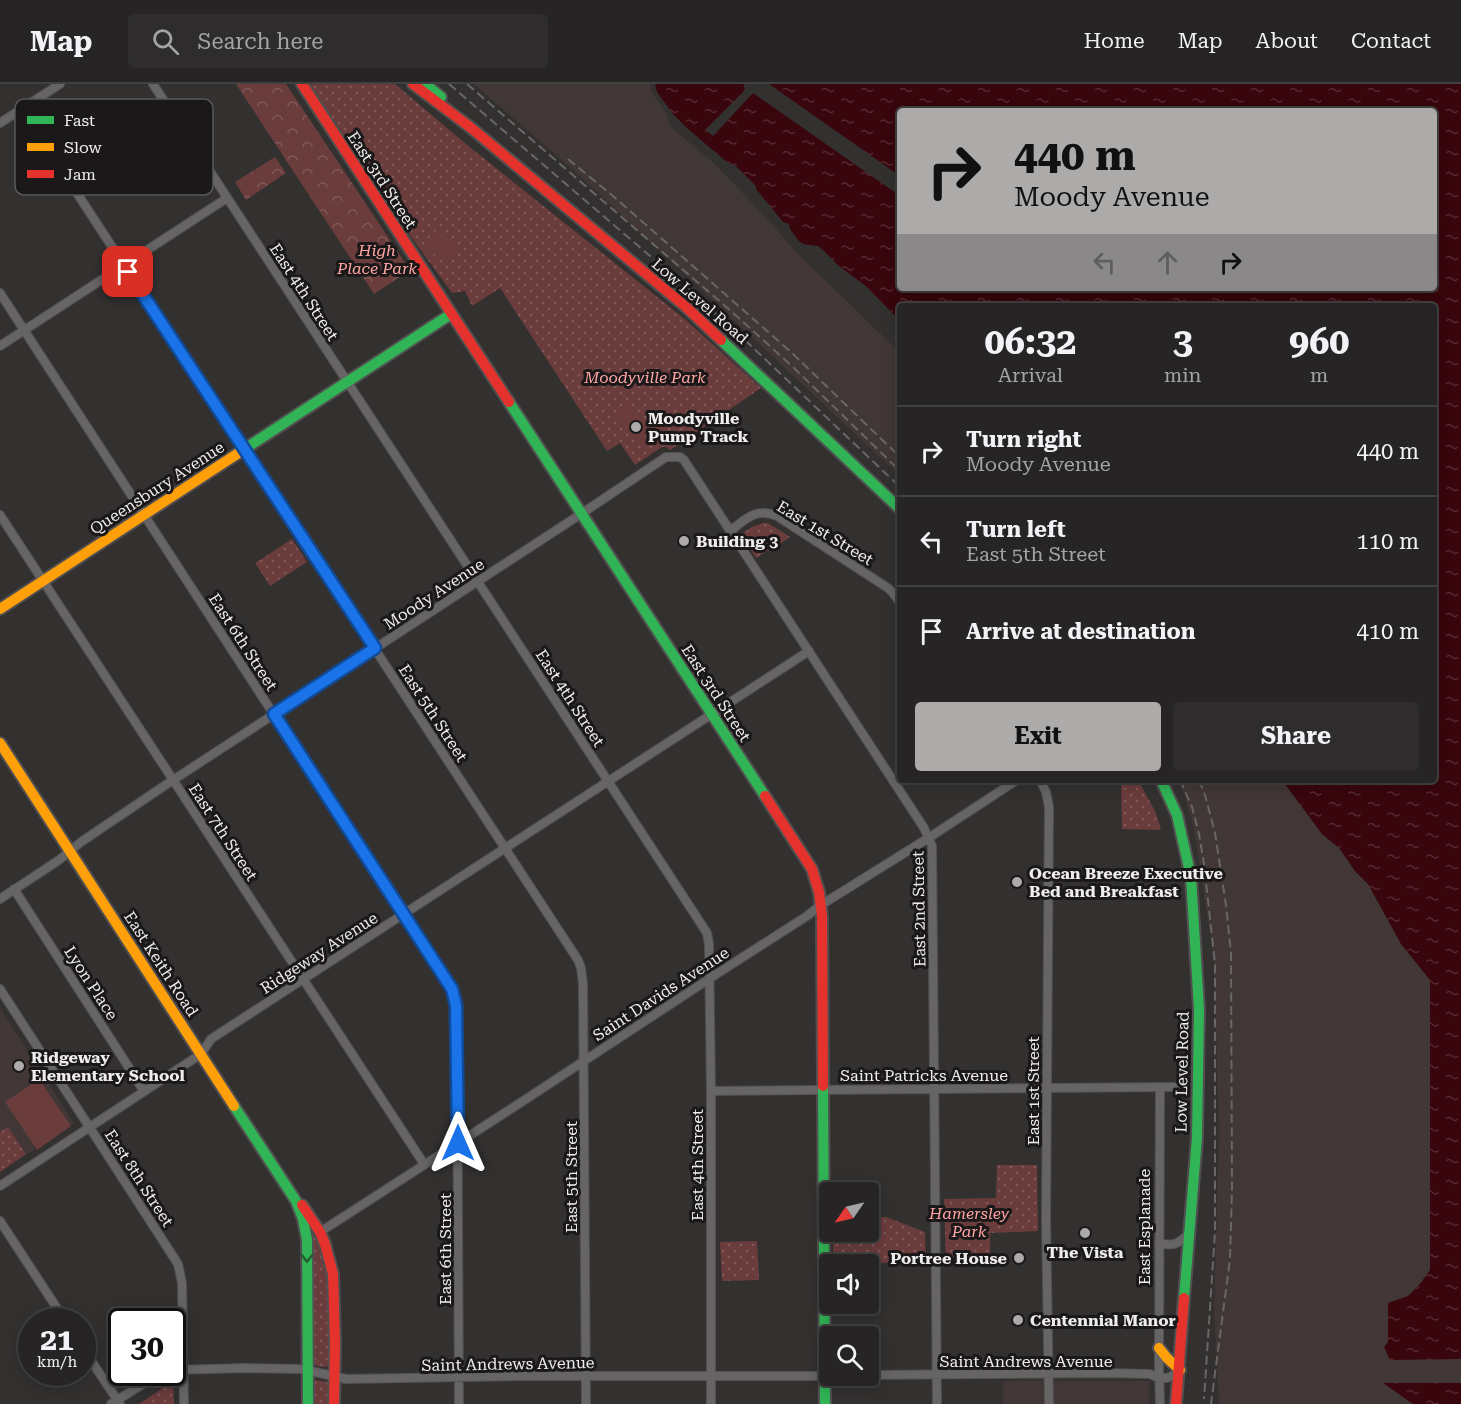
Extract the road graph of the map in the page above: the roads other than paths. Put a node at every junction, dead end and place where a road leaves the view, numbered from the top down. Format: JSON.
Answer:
{"nodes":[{"id":1,"x":60,"y":84,"type":"edge"},
{"id":2,"x":153,"y":84,"type":"edge"},
{"id":3,"x":302,"y":84,"type":"edge"},
{"id":4,"x":413,"y":84,"type":"edge"},
{"id":5,"x":425,"y":84,"type":"edge"},
{"id":6,"x":37,"y":99,"type":"edge"},
{"id":7,"x":163,"y":99,"type":"edge"},
{"id":8,"x":15,"y":113,"type":"edge"},
{"id":9,"x":0,"y":123,"type":"edge"},
{"id":10,"x":470,"y":127,"type":"junction"},
{"id":11,"x":213,"y":178,"type":"edge"},
{"id":12,"x":78,"y":195,"type":"edge"},
{"id":13,"x":226,"y":198,"type":"junction"},
{"id":14,"x":124,"y":265,"type":"junction"},
{"id":15,"x":0,"y":293,"type":"edge"},
{"id":16,"x":451,"y":314,"type":"junction"},
{"id":17,"x":24,"y":330,"type":"junction"},
{"id":18,"x":0,"y":346,"type":"edge"},
{"id":19,"x":348,"y":382,"type":"junction"},
{"id":20,"x":244,"y":449,"type":"junction"},
{"id":21,"x":676,"y":457,"type":"joint"},
{"id":22,"x":897,"y":506,"type":"edge"},
{"id":23,"x":143,"y":514,"type":"junction"},
{"id":24,"x":581,"y":514,"type":"junction"},
{"id":25,"x":0,"y":515,"type":"edge"},
{"id":26,"x":730,"y":531,"type":"junction"},
{"id":27,"x":43,"y":580,"type":"junction"},
{"id":28,"x":477,"y":582,"type":"junction"},
{"id":29,"x":897,"y":598,"type":"edge"},
{"id":30,"x":0,"y":609,"type":"edge"},
{"id":31,"x":375,"y":648,"type":"junction"},
{"id":32,"x":809,"y":651,"type":"junction"},
{"id":33,"x":274,"y":714,"type":"junction"},
{"id":34,"x":711,"y":714,"type":"junction"},
{"id":35,"x":0,"y":743,"type":"edge"},
{"id":36,"x":174,"y":780,"type":"junction"},
{"id":37,"x":608,"y":781,"type":"junction"},
{"id":38,"x":1011,"y":783,"type":"edge"},
{"id":39,"x":1042,"y":783,"type":"edge"},
{"id":40,"x":1162,"y":783,"type":"edge"},
{"id":41,"x":930,"y":837,"type":"junction"},
{"id":42,"x":505,"y":848,"type":"junction"},
{"id":43,"x":70,"y":850,"type":"junction"},
{"id":44,"x":14,"y":890,"type":"junction"},
{"id":45,"x":0,"y":899,"type":"edge"},
{"id":46,"x":821,"y":905,"type":"junction"},
{"id":47,"x":404,"y":914,"type":"junction"},
{"id":48,"x":710,"y":978,"type":"junction"},
{"id":49,"x":303,"y":980,"type":"junction"},
{"id":50,"x":0,"y":989,"type":"edge"},
{"id":51,"x":201,"y":1054,"type":"junction"},
{"id":52,"x":583,"y":1061,"type":"junction"},
{"id":53,"x":1160,"y":1087,"type":"junction"},
{"id":54,"x":1174,"y":1087,"type":"dead end"},
{"id":55,"x":1047,"y":1088,"type":"junction"},
{"id":56,"x":934,"y":1089,"type":"junction"},
{"id":57,"x":824,"y":1090,"type":"junction"},
{"id":58,"x":144,"y":1091,"type":"junction"},
{"id":59,"x":711,"y":1091,"type":"junction"},
{"id":60,"x":89,"y":1128,"type":"junction"},
{"id":61,"x":458,"y":1143,"type":"junction"},
{"id":62,"x":424,"y":1164,"type":"junction"},
{"id":63,"x":0,"y":1186,"type":"edge"},
{"id":64,"x":296,"y":1201,"type":"junction"},
{"id":65,"x":0,"y":1221,"type":"edge"},
{"id":66,"x":320,"y":1232,"type":"junction"},
{"id":67,"x":1190,"y":1233,"type":"junction"},
{"id":68,"x":1159,"y":1243,"type":"junction"},
{"id":69,"x":57,"y":1308,"type":"edge"},
{"id":70,"x":182,"y":1308,"type":"edge"},
{"id":71,"x":825,"y":1326,"type":"edge"},
{"id":72,"x":1159,"y":1348,"type":"junction"},
{"id":73,"x":1159,"y":1366,"type":"junction"},
{"id":74,"x":186,"y":1369,"type":"edge"},
{"id":75,"x":96,"y":1370,"type":"edge"},
{"id":76,"x":308,"y":1370,"type":"junction"},
{"id":77,"x":1180,"y":1370,"type":"junction"},
{"id":78,"x":1048,"y":1374,"type":"junction"},
{"id":79,"x":1150,"y":1374,"type":"junction"},
{"id":80,"x":879,"y":1375,"type":"edge"},
{"id":81,"x":937,"y":1375,"type":"junction"},
{"id":82,"x":819,"y":1376,"type":"edge"},
{"id":83,"x":335,"y":1377,"type":"junction"},
{"id":84,"x":586,"y":1377,"type":"junction"},
{"id":85,"x":711,"y":1377,"type":"junction"},
{"id":86,"x":459,"y":1378,"type":"junction"},
{"id":87,"x":1160,"y":1378,"type":"junction"},
{"id":88,"x":143,"y":1386,"type":"edge"},
{"id":89,"x":183,"y":1386,"type":"edge"},
{"id":90,"x":825,"y":1386,"type":"edge"},
{"id":91,"x":116,"y":1403,"type":"edge"},
{"id":92,"x":184,"y":1404,"type":"edge"},
{"id":93,"x":308,"y":1404,"type":"edge"},
{"id":94,"x":334,"y":1404,"type":"edge"},
{"id":95,"x":459,"y":1404,"type":"edge"},
{"id":96,"x":586,"y":1404,"type":"edge"},
{"id":97,"x":711,"y":1404,"type":"edge"},
{"id":98,"x":825,"y":1404,"type":"edge"},
{"id":99,"x":937,"y":1404,"type":"edge"},
{"id":100,"x":1049,"y":1404,"type":"edge"},
{"id":101,"x":1160,"y":1404,"type":"edge"},
{"id":102,"x":1176,"y":1404,"type":"edge"}],
"edges":[{"from":1,"to":6,"type":"street"},
{"from":2,"to":7,"type":"street","name":"East 4th Street"},
{"from":3,"to":16,"type":"street","name":"East 3rd Street"},
{"from":4,"to":10,"type":"street","name":"Low Level Road"},
{"from":5,"to":10,"type":"street","name":"Low Level Road"},
{"from":8,"to":9,"type":"street"},
{"from":10,"to":22,"type":"street","name":"Low Level Road"},
{"from":11,"to":13,"type":"street","name":"East 4th Street"},
{"from":12,"to":14,"type":"street","name":"East 5th Street"},
{"from":13,"to":14,"type":"street"},
{"from":13,"to":19,"type":"street","name":"East 4th Street"},
{"from":14,"to":17,"type":"street"},
{"from":14,"to":20,"type":"street","name":"East 5th Street"},
{"from":15,"to":17,"type":"street","name":"East 6th Street"},
{"from":16,"to":19,"type":"street","name":"Queensbury Avenue"},
{"from":16,"to":24,"type":"street","name":"East 3rd Street"},
{"from":17,"to":18,"type":"street"},
{"from":17,"to":23,"type":"street","name":"East 6th Street"},
{"from":19,"to":20,"type":"street","name":"Queensbury Avenue"},
{"from":19,"to":28,"type":"street","name":"East 4th Street"},
{"from":20,"to":23,"type":"street","name":"Queensbury Avenue"},
{"from":20,"to":31,"type":"street","name":"East 5th Street"},
{"from":21,"to":24,"type":"street","name":"Moody Avenue"},
{"from":21,"to":26,"type":"street","name":"East 2nd Street"},
{"from":23,"to":27,"type":"street","name":"Queensbury Avenue"},
{"from":23,"to":33,"type":"street","name":"East 6th Street"},
{"from":24,"to":28,"type":"street","name":"Moody Avenue"},
{"from":24,"to":34,"type":"street","name":"East 3rd Street"},
{"from":25,"to":27,"type":"street","name":"East 7th Street"},
{"from":26,"to":29,"type":"street","name":"East 1st Street"},
{"from":26,"to":32,"type":"street","name":"East 2nd Street"},
{"from":27,"to":30,"type":"street","name":"Queensbury Avenue"},
{"from":27,"to":36,"type":"street","name":"East 7th Street"},
{"from":28,"to":31,"type":"street","name":"Moody Avenue"},
{"from":28,"to":37,"type":"street","name":"East 4th Street"},
{"from":31,"to":33,"type":"street","name":"Moody Avenue"},
{"from":31,"to":42,"type":"street","name":"East 5th Street"},
{"from":32,"to":34,"type":"street","name":"Ridgeway Avenue"},
{"from":32,"to":41,"type":"street","name":"East 2nd Street"},
{"from":33,"to":36,"type":"street","name":"Moody Avenue"},
{"from":33,"to":47,"type":"street","name":"East 6th Street"},
{"from":34,"to":37,"type":"street","name":"Ridgeway Avenue"},
{"from":34,"to":46,"type":"street","name":"East 3rd Street"},
{"from":35,"to":43,"type":"street","name":"East Keith Road"},
{"from":36,"to":43,"type":"street","name":"Moody Avenue"},
{"from":36,"to":49,"type":"street","name":"East 7th Street"},
{"from":37,"to":42,"type":"street","name":"Ridgeway Avenue"},
{"from":37,"to":48,"type":"street","name":"East 4th Street"},
{"from":38,"to":41,"type":"street","name":"Saint Davids Avenue"},
{"from":39,"to":55,"type":"street","name":"East 1st Street"},
{"from":40,"to":67,"type":"street","name":"Low Level Road"},
{"from":41,"to":46,"type":"street","name":"Saint Davids Avenue"},
{"from":41,"to":56,"type":"street","name":"East 2nd Street"},
{"from":42,"to":47,"type":"street","name":"Ridgeway Avenue"},
{"from":42,"to":52,"type":"street","name":"East 5th Street"},
{"from":43,"to":44,"type":"street","name":"Moody Avenue"},
{"from":43,"to":51,"type":"street","name":"East Keith Road"},
{"from":44,"to":45,"type":"street","name":"Moody Avenue"},
{"from":44,"to":58,"type":"street","name":"Lyon Place"},
{"from":46,"to":48,"type":"street","name":"Saint Davids Avenue"},
{"from":46,"to":57,"type":"street","name":"East 3rd Street"},
{"from":47,"to":49,"type":"street","name":"Ridgeway Avenue"},
{"from":47,"to":61,"type":"street","name":"East 6th Street"},
{"from":48,"to":52,"type":"street","name":"Saint Davids Avenue"},
{"from":48,"to":59,"type":"street","name":"East 4th Street"},
{"from":49,"to":51,"type":"street","name":"Ridgeway Avenue"},
{"from":49,"to":62,"type":"street","name":"East 7th Street"},
{"from":50,"to":60,"type":"street","name":"East 8th Street"},
{"from":51,"to":58,"type":"street","name":"Ridgeway Avenue"},
{"from":51,"to":64,"type":"street","name":"East Keith Road"},
{"from":52,"to":61,"type":"street","name":"Saint Davids Avenue"},
{"from":52,"to":84,"type":"street","name":"East 5th Street"},
{"from":53,"to":54,"type":"street","name":"Saint Patricks Avenue"},
{"from":53,"to":55,"type":"street","name":"Saint Patricks Avenue"},
{"from":53,"to":68,"type":"street","name":"East Esplanade"},
{"from":55,"to":56,"type":"street","name":"Saint Patricks Avenue"},
{"from":55,"to":78,"type":"street","name":"East 1st Street"},
{"from":56,"to":57,"type":"street","name":"Saint Patricks Avenue"},
{"from":56,"to":81,"type":"street","name":"East 2nd Street"},
{"from":57,"to":59,"type":"street","name":"Saint Patricks Avenue"},
{"from":57,"to":71,"type":"street","name":"East 3rd Street"},
{"from":58,"to":60,"type":"street","name":"Ridgeway Avenue"},
{"from":59,"to":85,"type":"street","name":"East 4th Street"},
{"from":60,"to":63,"type":"street","name":"Ridgeway Avenue"},
{"from":60,"to":70,"type":"street","name":"East 8th Street"},
{"from":61,"to":62,"type":"street","name":"Saint Davids Avenue"},
{"from":61,"to":86,"type":"street","name":"East 6th Street"},
{"from":62,"to":66,"type":"street","name":"Saint Davids Avenue"},
{"from":64,"to":66,"type":"street","name":"East Keith Road"},
{"from":64,"to":76,"type":"street","name":"East Keith Road","one_way":true},
{"from":65,"to":69,"type":"street"},
{"from":66,"to":83,"type":"street","name":"East Keith Road"},
{"from":67,"to":68,"type":"street"},
{"from":67,"to":77,"type":"street","name":"Low Level Road"},
{"from":68,"to":72,"type":"street","name":"East Esplanade"},
{"from":72,"to":73,"type":"street","name":"East Esplanade"},
{"from":72,"to":77,"type":"street"},
{"from":73,"to":79,"type":"street"},
{"from":73,"to":87,"type":"street","name":"East Esplanade"},
{"from":74,"to":76,"type":"street","name":"Saint Andrews Avenue"},
{"from":75,"to":91,"type":"street"},
{"from":76,"to":83,"type":"street","name":"Saint Andrews Avenue"},
{"from":76,"to":93,"type":"street","name":"East Keith Road"},
{"from":77,"to":87,"type":"street"},
{"from":77,"to":102,"type":"street"},
{"from":78,"to":79,"type":"street","name":"Saint Andrews Avenue"},
{"from":78,"to":81,"type":"street","name":"Saint Andrews Avenue"},
{"from":78,"to":100,"type":"street","name":"East 1st Street"},
{"from":79,"to":87,"type":"street","name":"Saint Andrews Avenue"},
{"from":80,"to":81,"type":"street","name":"Saint Andrews Avenue"},
{"from":81,"to":99,"type":"street","name":"East 2nd Street"},
{"from":82,"to":85,"type":"street","name":"Saint Andrews Avenue"},
{"from":83,"to":86,"type":"street","name":"Saint Andrews Avenue"},
{"from":83,"to":94,"type":"street","name":"East Keith Road"},
{"from":84,"to":85,"type":"street","name":"Saint Andrews Avenue"},
{"from":84,"to":86,"type":"street","name":"Saint Andrews Avenue"},
{"from":84,"to":96,"type":"street","name":"East 5th Street"},
{"from":85,"to":97,"type":"street","name":"East 4th Street"},
{"from":86,"to":95,"type":"street","name":"East 6th Street"},
{"from":87,"to":101,"type":"street","name":"East Esplanade"},
{"from":88,"to":91,"type":"street"},
{"from":89,"to":92,"type":"street","name":"East 8th Street"},
{"from":90,"to":98,"type":"street","name":"East 3rd Street"}]}
